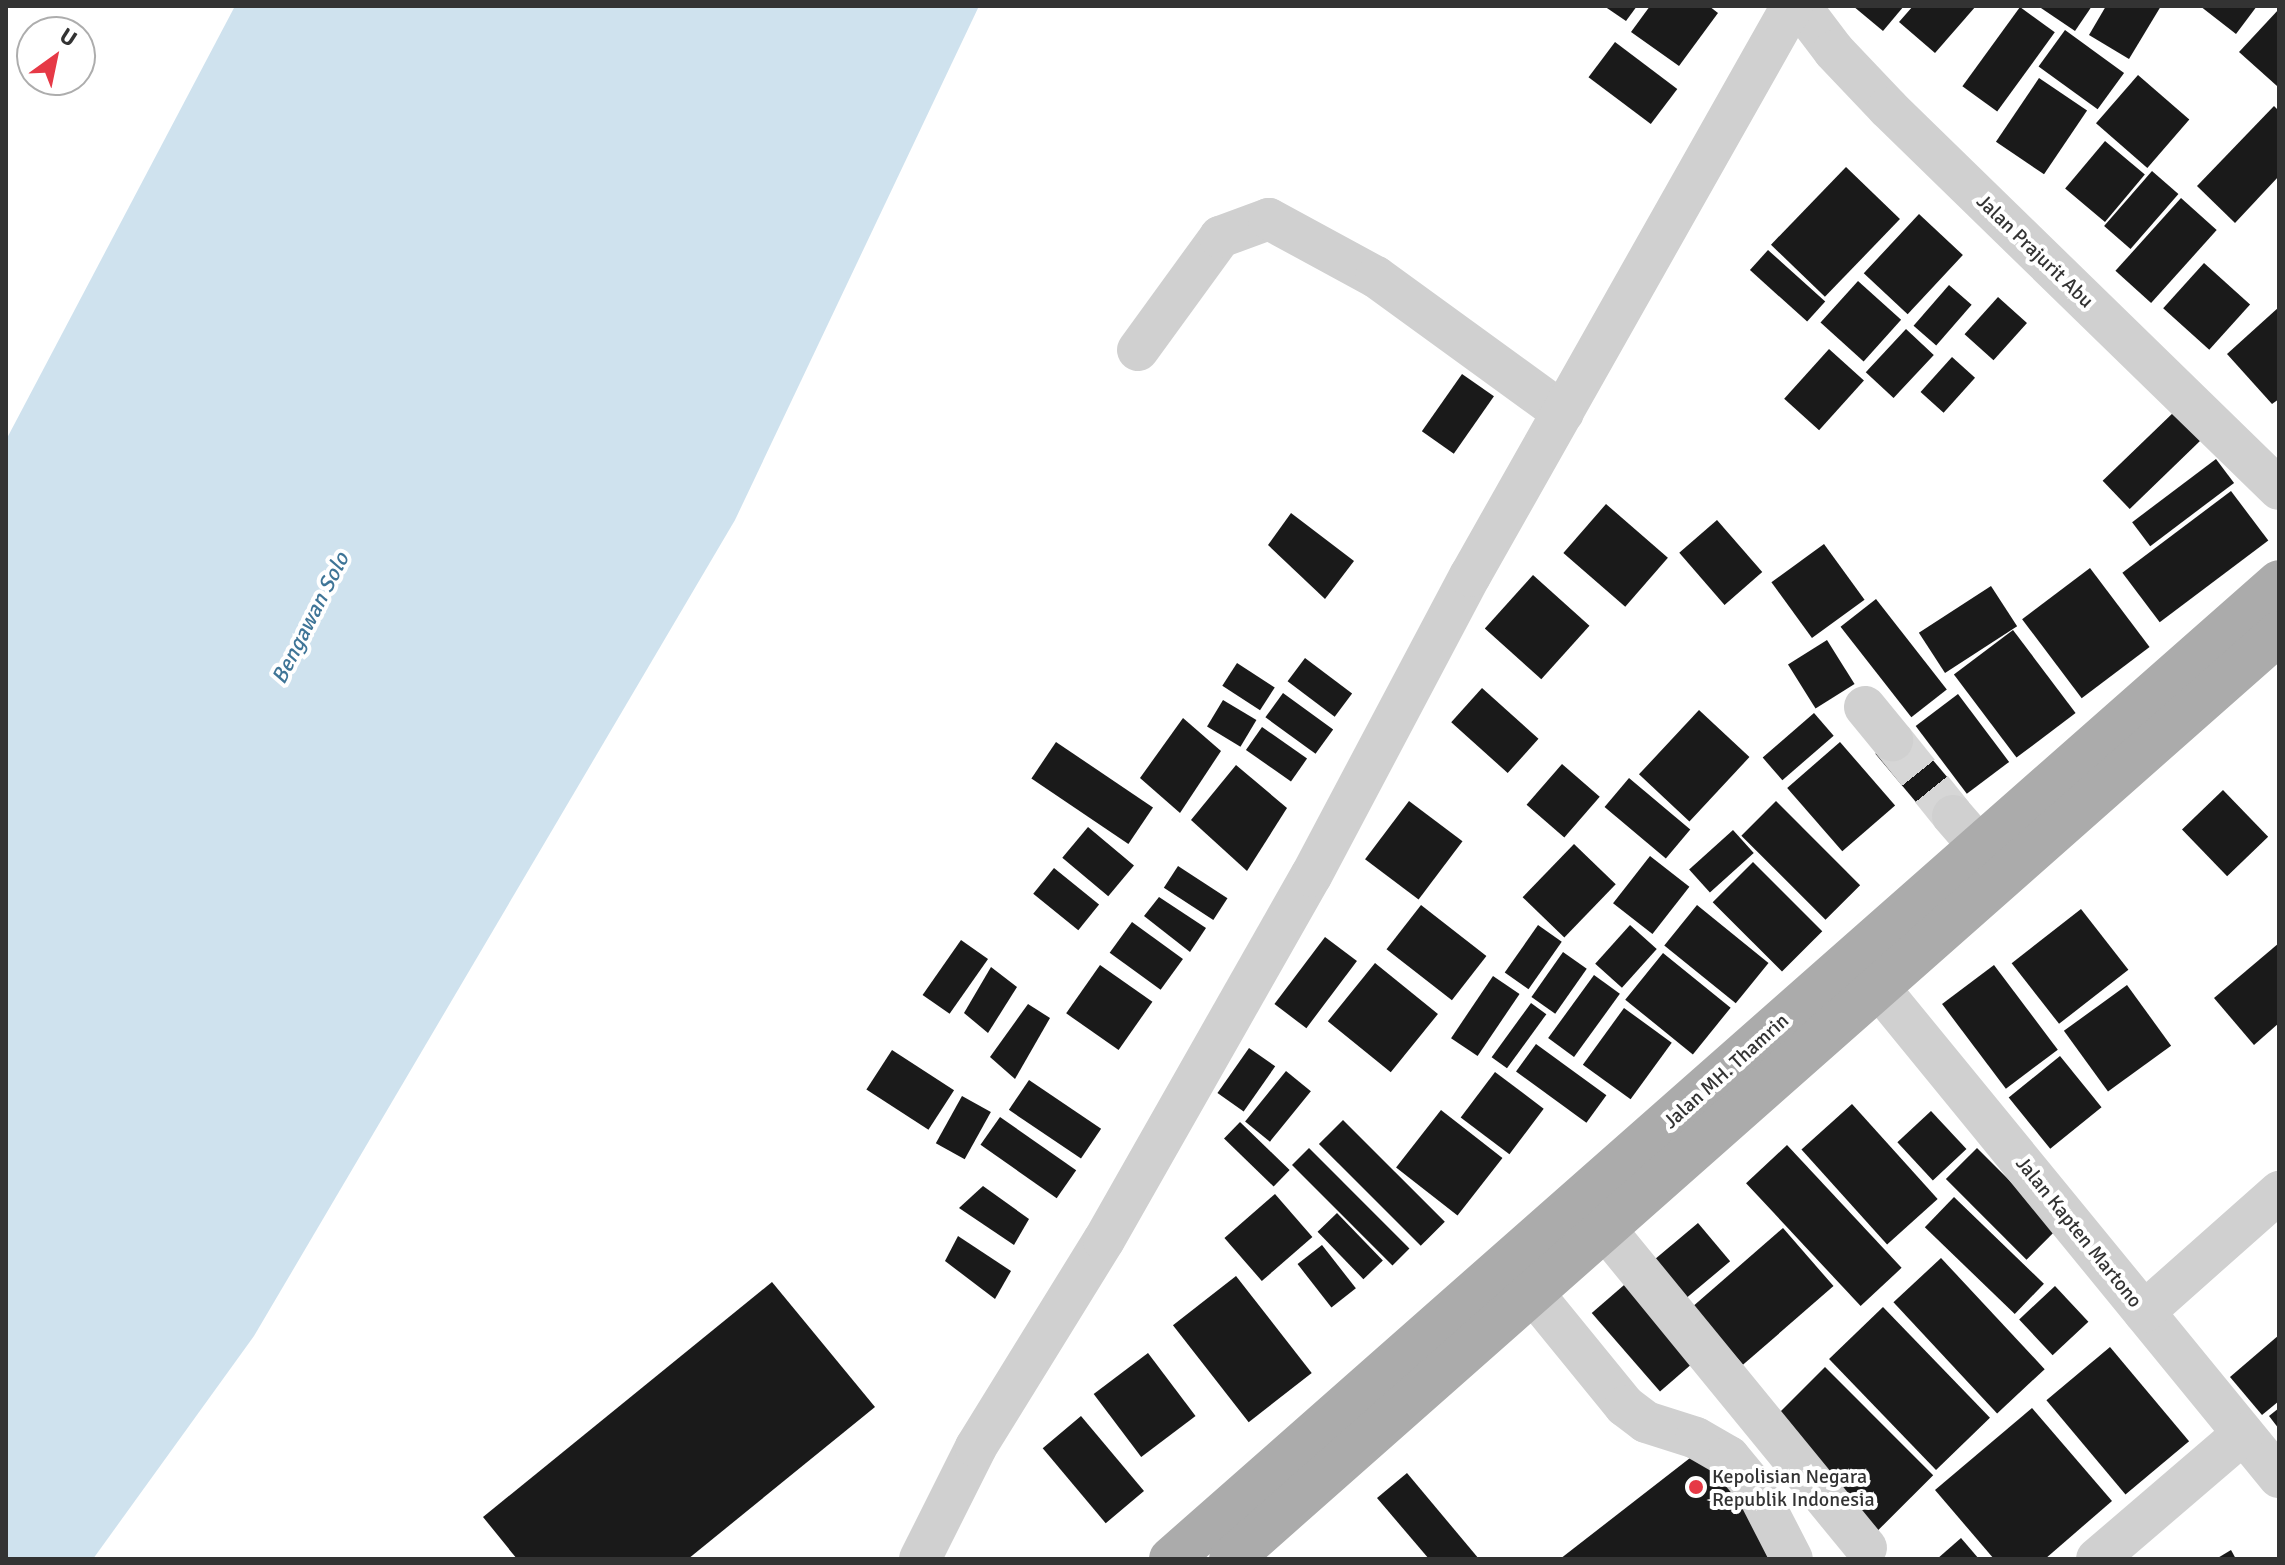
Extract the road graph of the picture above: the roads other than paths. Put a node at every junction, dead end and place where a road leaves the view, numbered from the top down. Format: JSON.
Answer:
{"nodes":[{"id":1,"x":1792,"y":6,"type":"edge"},
{"id":2,"x":1800,"y":6,"type":"edge"},
{"id":3,"x":1138,"y":350,"type":"dead end"},
{"id":4,"x":1563,"y":413,"type":"junction"},
{"id":5,"x":2279,"y":489,"type":"edge"},
{"id":6,"x":2279,"y":582,"type":"edge"},
{"id":7,"x":2279,"y":633,"type":"edge"},
{"id":8,"x":1865,"y":707,"type":"dead end"},
{"id":9,"x":1892,"y":740,"type":"tunnel mouth"},
{"id":10,"x":1876,"y":972,"type":"junction"},
{"id":11,"x":2279,"y":1192,"type":"edge"},
{"id":12,"x":1605,"y":1229,"type":"junction"},
{"id":13,"x":1530,"y":1279,"type":"junction"},
{"id":14,"x":2144,"y":1312,"type":"junction"},
{"id":15,"x":1367,"y":1414,"type":"junction"},
{"id":16,"x":2243,"y":1434,"type":"junction"},
{"id":17,"x":2279,"y":1477,"type":"edge"},
{"id":18,"x":1866,"y":1548,"type":"dead end"},
{"id":19,"x":925,"y":1556,"type":"edge"},
{"id":20,"x":1171,"y":1559,"type":"edge"},
{"id":21,"x":1231,"y":1559,"type":"edge"},
{"id":22,"x":1792,"y":1559,"type":"edge"},
{"id":23,"x":2097,"y":1559,"type":"edge"}],
"edges":[{"from":1,"to":4,"type":"street"},
{"from":2,"to":5,"type":"street","name":"Jalan Prajurit Abu"},
{"from":3,"to":4,"type":"street"},
{"from":4,"to":19,"type":"street"},
{"from":6,"to":10,"type":"main road","name":"Jalan MH. Thamrin"},
{"from":7,"to":10,"type":"main road","name":"Jalan MH. Thamrin"},
{"from":8,"to":9,"type":"street"},
{"from":10,"to":12,"type":"main road","name":"Jalan MH. Thamrin"},
{"from":10,"to":13,"type":"main road","name":"Jalan MH. Thamrin"},
{"from":10,"to":14,"type":"street","name":"Jalan Kapten Martono"},
{"from":11,"to":14,"type":"street"},
{"from":12,"to":13,"type":"main road","name":"Jalan MH. Thamrin"},
{"from":12,"to":18,"type":"street"},
{"from":13,"to":15,"type":"main road","name":"Jalan MH. Thamrin"},
{"from":13,"to":22,"type":"street"},
{"from":14,"to":16,"type":"street","name":"Jalan Kapten Martono"},
{"from":15,"to":20,"type":"main road","name":"Jalan MH. Thamrin"},
{"from":15,"to":21,"type":"main road","name":"Jalan MH. Thamrin"},
{"from":16,"to":17,"type":"street","name":"Jalan Kapten Martono"},
{"from":16,"to":23,"type":"street"}]}
